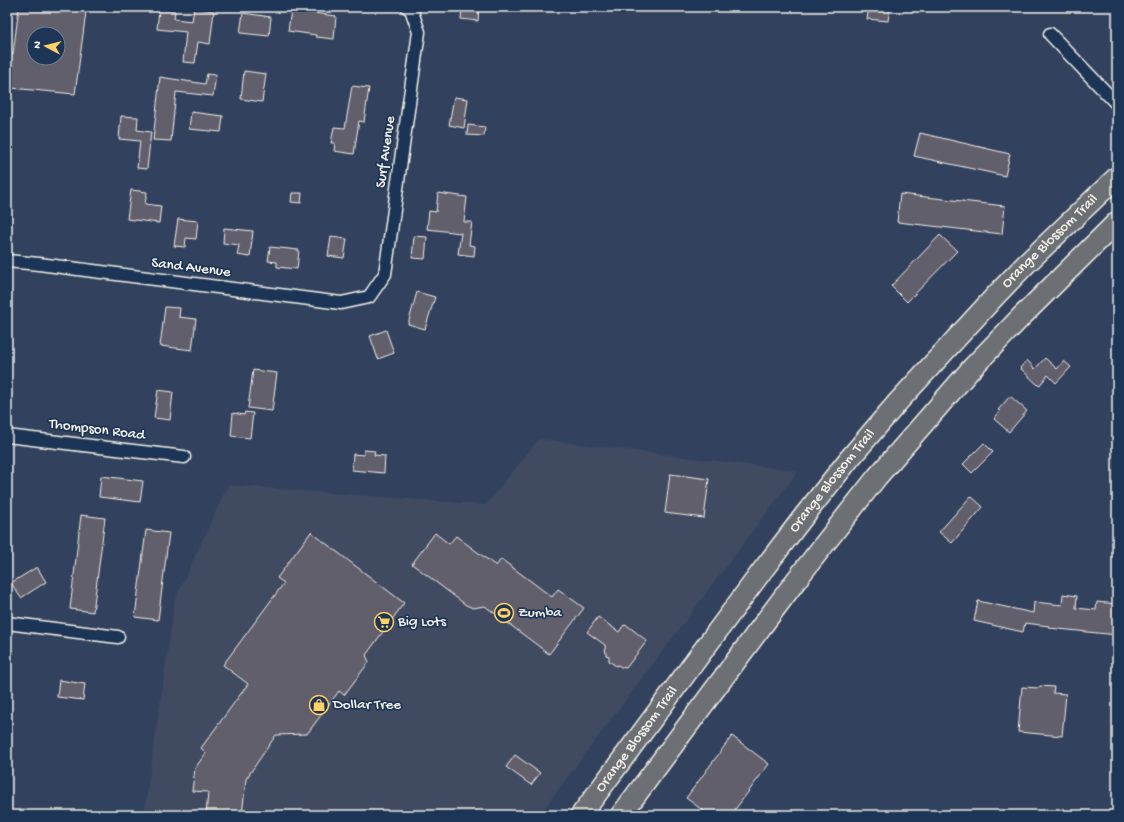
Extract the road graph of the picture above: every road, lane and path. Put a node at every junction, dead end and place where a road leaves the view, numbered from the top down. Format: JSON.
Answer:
{"nodes":[{"id":1,"x":409,"y":8,"type":"edge"},
{"id":2,"x":1050,"y":34,"type":"dead end"},
{"id":3,"x":1117,"y":104,"type":"edge"},
{"id":4,"x":1117,"y":177,"type":"edge"},
{"id":5,"x":1117,"y":222,"type":"edge"},
{"id":6,"x":7,"y":261,"type":"edge"},
{"id":7,"x":369,"y":297,"type":"joint"},
{"id":8,"x":947,"y":348,"type":"junction"},
{"id":9,"x":971,"y":369,"type":"junction"},
{"id":10,"x":7,"y":436,"type":"edge"},
{"id":11,"x":184,"y":457,"type":"dead end"},
{"id":12,"x":759,"y":575,"type":"junction"},
{"id":13,"x":785,"y":594,"type":"junction"},
{"id":14,"x":7,"y":623,"type":"edge"},
{"id":15,"x":118,"y":637,"type":"dead end"},
{"id":16,"x":643,"y":732,"type":"junction"},
{"id":17,"x":670,"y":749,"type":"junction"},
{"id":18,"x":581,"y":815,"type":"edge"},
{"id":19,"x":621,"y":815,"type":"edge"}],
"edges":[{"from":1,"to":7,"type":"street","name":"Surf Avenue"},
{"from":2,"to":3,"type":"street"},
{"from":4,"to":8,"type":"main road","name":"Orange Blossom Trail"},
{"from":5,"to":9,"type":"main road","name":"Orange Blossom Trail"},
{"from":6,"to":7,"type":"street","name":"Sand Avenue"},
{"from":8,"to":9,"type":"main road"},
{"from":8,"to":12,"type":"main road","name":"Orange Blossom Trail"},
{"from":9,"to":13,"type":"main road","name":"Orange Blossom Trail"},
{"from":10,"to":11,"type":"street","name":"Thompson Road"},
{"from":12,"to":13,"type":"main road"},
{"from":12,"to":16,"type":"main road","name":"Orange Blossom Trail"},
{"from":13,"to":17,"type":"main road","name":"Orange Blossom Trail"},
{"from":14,"to":15,"type":"street"},
{"from":16,"to":17,"type":"main road"},
{"from":16,"to":18,"type":"main road","name":"Orange Blossom Trail"},
{"from":17,"to":19,"type":"main road","name":"Orange Blossom Trail"}]}
